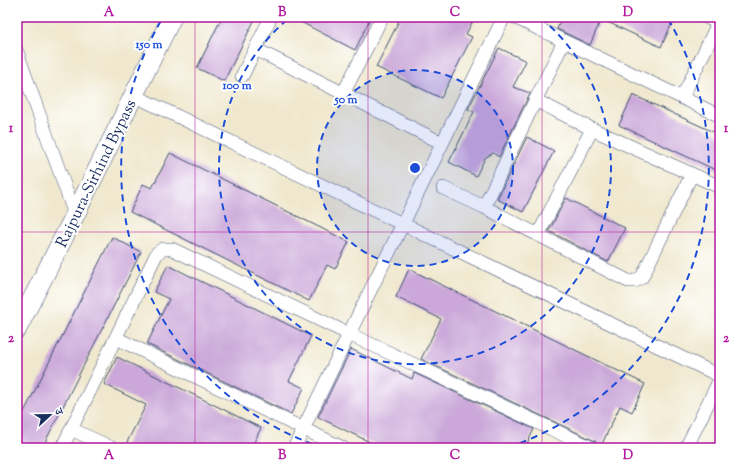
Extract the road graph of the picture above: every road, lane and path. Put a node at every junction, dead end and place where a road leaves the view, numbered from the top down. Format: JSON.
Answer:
{"nodes":[{"id":1,"x":172,"y":17,"type":"edge"},
{"id":2,"x":271,"y":17,"type":"edge"},
{"id":3,"x":382,"y":17,"type":"edge"},
{"id":4,"x":504,"y":17,"type":"edge"},
{"id":5,"x":514,"y":17,"type":"edge"},
{"id":6,"x":715,"y":20,"type":"edge"},
{"id":7,"x":564,"y":41,"type":"junction"},
{"id":8,"x":255,"y":49,"type":"junction"},
{"id":9,"x":17,"y":52,"type":"edge"},
{"id":10,"x":242,"y":76,"type":"dead end"},
{"id":11,"x":344,"y":94,"type":"junction"},
{"id":12,"x":133,"y":95,"type":"junction"},
{"id":13,"x":682,"y":98,"type":"junction"},
{"id":14,"x":535,"y":100,"type":"junction"},
{"id":15,"x":720,"y":116,"type":"edge"},
{"id":16,"x":592,"y":129,"type":"junction"},
{"id":17,"x":442,"y":143,"type":"junction"},
{"id":18,"x":692,"y":174,"type":"junction"},
{"id":19,"x":720,"y":187,"type":"edge"},
{"id":20,"x":443,"y":188,"type":"dead end"},
{"id":21,"x":484,"y":207,"type":"junction"},
{"id":22,"x":75,"y":215,"type":"junction"},
{"id":23,"x":402,"y":223,"type":"junction"},
{"id":24,"x":538,"y":235,"type":"junction"},
{"id":25,"x":17,"y":329,"type":"edge"},
{"id":26,"x":349,"y":334,"type":"junction"},
{"id":27,"x":116,"y":338,"type":"junction"},
{"id":28,"x":720,"y":377,"type":"edge"},
{"id":29,"x":304,"y":428,"type":"junction"},
{"id":30,"x":71,"y":429,"type":"junction"},
{"id":31,"x":570,"y":443,"type":"edge"},
{"id":32,"x":62,"y":448,"type":"edge"},
{"id":33,"x":112,"y":448,"type":"edge"},
{"id":34,"x":294,"y":448,"type":"edge"},
{"id":35,"x":343,"y":448,"type":"edge"},
{"id":36,"x":592,"y":448,"type":"edge"},
{"id":37,"x":686,"y":448,"type":"edge"}],
"edges":[{"from":1,"to":12,"type":"main road","name":"Rajpura-Sirhind Bypass"},
{"from":2,"to":8,"type":"street"},
{"from":3,"to":11,"type":"street"},
{"from":4,"to":17,"type":"street"},
{"from":5,"to":7,"type":"street"},
{"from":6,"to":13,"type":"street"},
{"from":7,"to":13,"type":"street"},
{"from":7,"to":14,"type":"street"},
{"from":8,"to":10,"type":"street"},
{"from":8,"to":11,"type":"street"},
{"from":9,"to":22,"type":"street"},
{"from":11,"to":17,"type":"street"},
{"from":12,"to":22,"type":"main road","name":"Rajpura-Sirhind Bypass"},
{"from":12,"to":23,"type":"street"},
{"from":13,"to":15,"type":"street"},
{"from":14,"to":16,"type":"street"},
{"from":14,"to":21,"type":"street"},
{"from":16,"to":18,"type":"street"},
{"from":16,"to":24,"type":"street"},
{"from":17,"to":23,"type":"street"},
{"from":18,"to":19,"type":"street"},
{"from":18,"to":24,"type":"street"},
{"from":20,"to":21,"type":"street"},
{"from":21,"to":24,"type":"street"},
{"from":22,"to":25,"type":"main road","name":"Rajpura-Sirhind Bypass"},
{"from":23,"to":26,"type":"street"},
{"from":23,"to":28,"type":"street"},
{"from":26,"to":27,"type":"street"},
{"from":26,"to":29,"type":"street"},
{"from":26,"to":31,"type":"street"},
{"from":27,"to":29,"type":"street"},
{"from":27,"to":30,"type":"street"},
{"from":28,"to":37,"type":"street"},
{"from":29,"to":34,"type":"street"},
{"from":29,"to":35,"type":"street"},
{"from":30,"to":32,"type":"street"},
{"from":30,"to":33,"type":"street"},
{"from":31,"to":36,"type":"street"}]}
